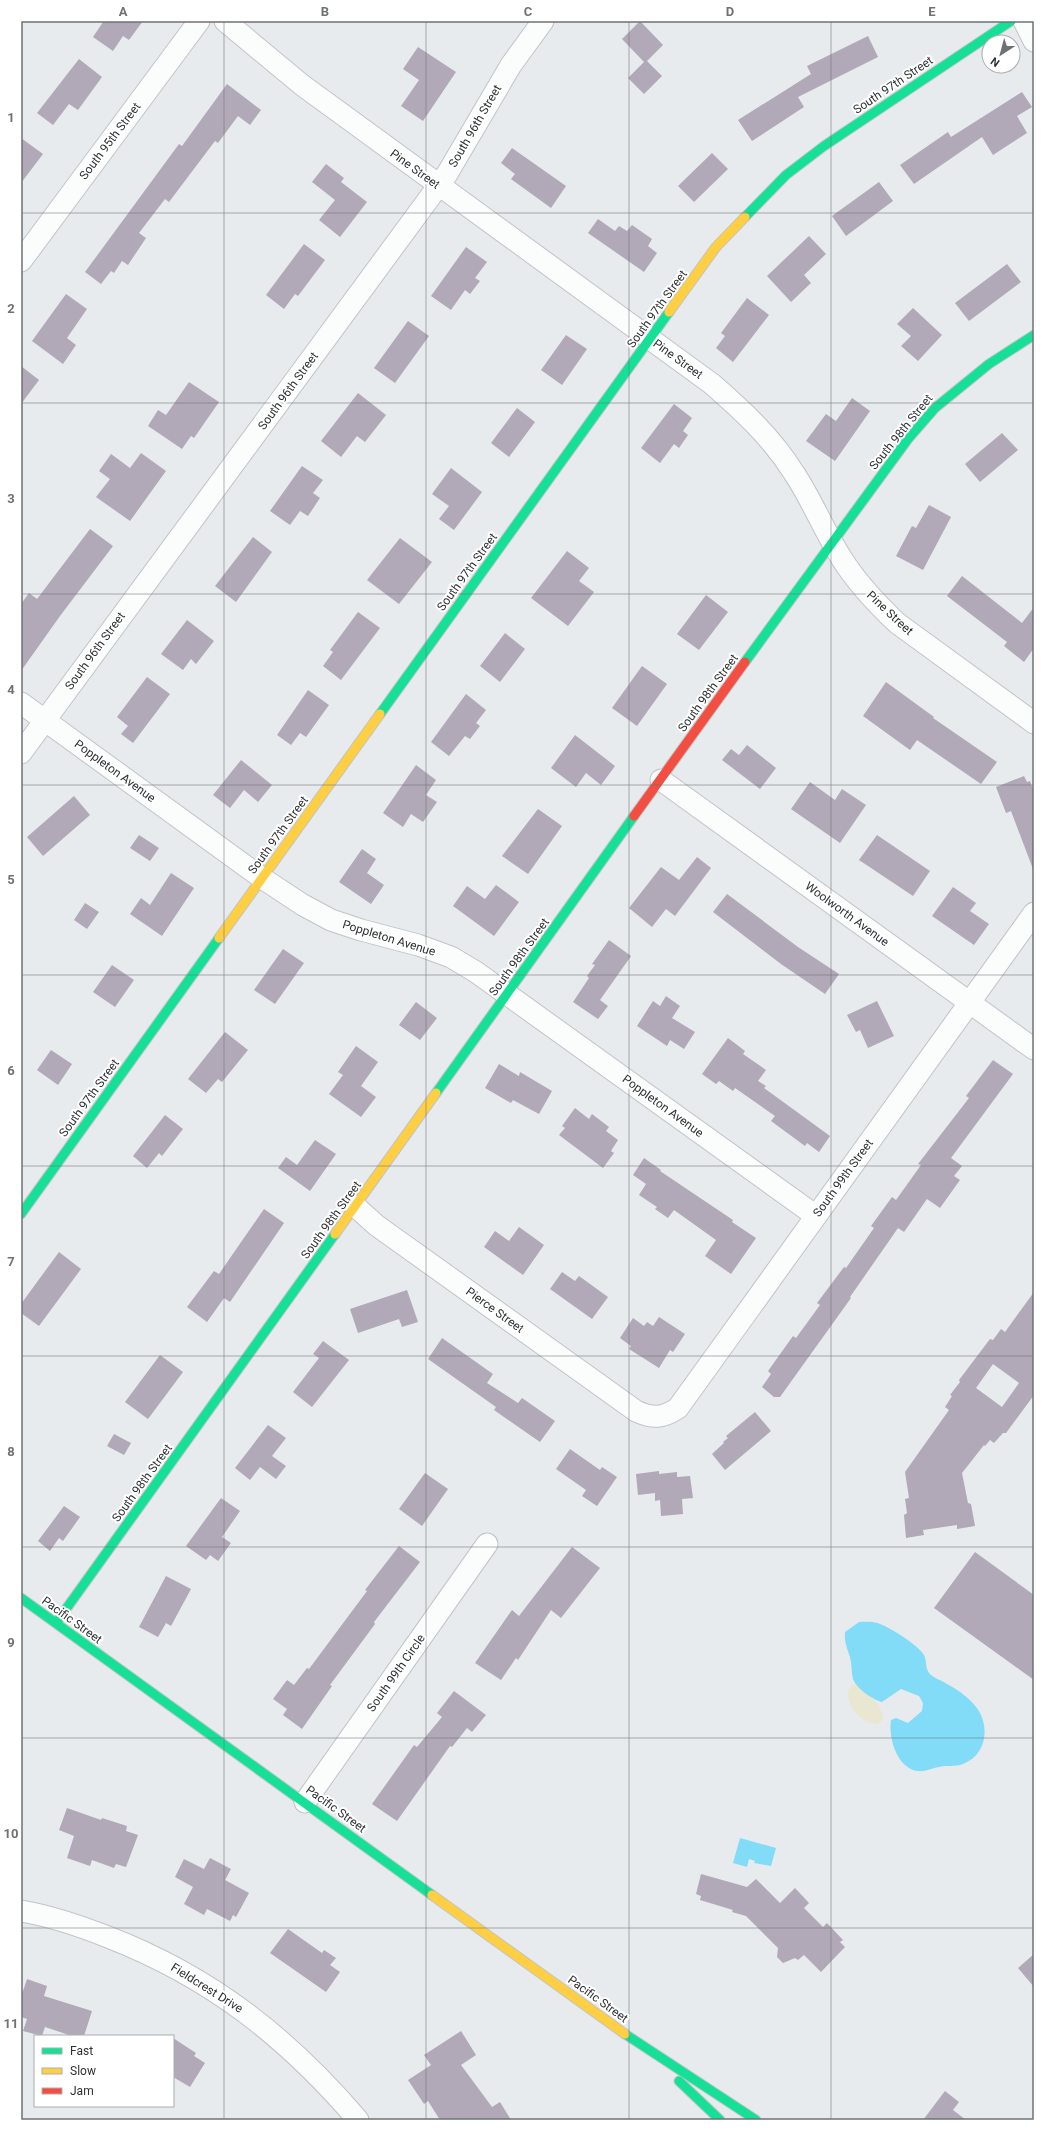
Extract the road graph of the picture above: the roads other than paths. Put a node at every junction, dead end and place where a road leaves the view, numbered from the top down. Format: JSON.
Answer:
{"nodes":[{"id":1,"x":199,"y":21,"type":"edge"},
{"id":2,"x":226,"y":21,"type":"edge"},
{"id":3,"x":543,"y":21,"type":"edge"},
{"id":4,"x":1011,"y":21,"type":"edge"},
{"id":5,"x":1024,"y":21,"type":"edge"},
{"id":6,"x":1034,"y":41,"type":"edge"},
{"id":7,"x":438,"y":186,"type":"junction"},
{"id":8,"x":21,"y":261,"type":"edge"},
{"id":9,"x":1034,"y":335,"type":"edge"},
{"id":10,"x":650,"y":338,"type":"junction"},
{"id":11,"x":832,"y":541,"type":"junction"},
{"id":12,"x":21,"y":703,"type":"edge"},
{"id":13,"x":45,"y":720,"type":"junction"},
{"id":14,"x":1034,"y":723,"type":"edge"},
{"id":15,"x":21,"y":753,"type":"edge"},
{"id":16,"x":661,"y":780,"type":"junction"},
{"id":17,"x":262,"y":878,"type":"junction"},
{"id":18,"x":1034,"y":913,"type":"edge"},
{"id":19,"x":507,"y":994,"type":"junction"},
{"id":20,"x":969,"y":1003,"type":"junction"},
{"id":21,"x":1034,"y":1049,"type":"edge"},
{"id":22,"x":355,"y":1206,"type":"junction"},
{"id":23,"x":21,"y":1214,"type":"edge"},
{"id":24,"x":816,"y":1216,"type":"junction"},
{"id":25,"x":636,"y":1411,"type":"joint"},
{"id":26,"x":487,"y":1544,"type":"dead end"},
{"id":27,"x":21,"y":1598,"type":"edge"},
{"id":28,"x":56,"y":1623,"type":"junction"},
{"id":29,"x":305,"y":1802,"type":"junction"},
{"id":30,"x":21,"y":1912,"type":"edge"},
{"id":31,"x":635,"y":2041,"type":"junction"},
{"id":32,"x":358,"y":2120,"type":"edge"},
{"id":33,"x":720,"y":2120,"type":"edge"},
{"id":34,"x":756,"y":2120,"type":"edge"}],
"edges":[{"from":1,"to":8,"type":"street","name":"South 95th Street"},
{"from":2,"to":7,"type":"street","name":"Pine Street"},
{"from":3,"to":7,"type":"street","name":"South 96th Street"},
{"from":4,"to":10,"type":"street","name":"South 97th Street"},
{"from":5,"to":6,"type":"street"},
{"from":7,"to":10,"type":"street","name":"Pine Street"},
{"from":7,"to":13,"type":"street","name":"South 96th Street"},
{"from":9,"to":11,"type":"street","name":"South 98th Street"},
{"from":10,"to":11,"type":"street","name":"Pine Street"},
{"from":10,"to":17,"type":"street","name":"South 97th Street"},
{"from":11,"to":14,"type":"street","name":"Pine Street"},
{"from":11,"to":16,"type":"street","name":"South 98th Street"},
{"from":12,"to":13,"type":"street","name":"Poppleton Avenue"},
{"from":13,"to":15,"type":"street","name":"South 96th Street"},
{"from":13,"to":17,"type":"street","name":"Poppleton Avenue"},
{"from":16,"to":19,"type":"street","name":"South 98th Street"},
{"from":16,"to":20,"type":"street","name":"Woolworth Avenue"},
{"from":17,"to":19,"type":"street","name":"Poppleton Avenue"},
{"from":17,"to":23,"type":"street","name":"South 97th Street"},
{"from":18,"to":20,"type":"street","name":"South 99th Street"},
{"from":19,"to":22,"type":"street","name":"South 98th Street"},
{"from":19,"to":24,"type":"street","name":"Poppleton Avenue"},
{"from":20,"to":21,"type":"street","name":"Woolworth Avenue"},
{"from":20,"to":24,"type":"street","name":"South 99th Street"},
{"from":22,"to":25,"type":"street","name":"Pierce Street"},
{"from":22,"to":28,"type":"street","name":"South 98th Street"},
{"from":24,"to":25,"type":"street","name":"South 99th Street"},
{"from":26,"to":29,"type":"street","name":"South 99th Circle"},
{"from":27,"to":28,"type":"street","name":"Pacific Street"},
{"from":28,"to":29,"type":"street","name":"Pacific Street"},
{"from":29,"to":31,"type":"street","name":"Pacific Street"},
{"from":30,"to":32,"type":"street","name":"Fieldcrest Drive"},
{"from":31,"to":33,"type":"street","name":"Pacific Street"},
{"from":31,"to":34,"type":"street","name":"Pacific Street"}]}
